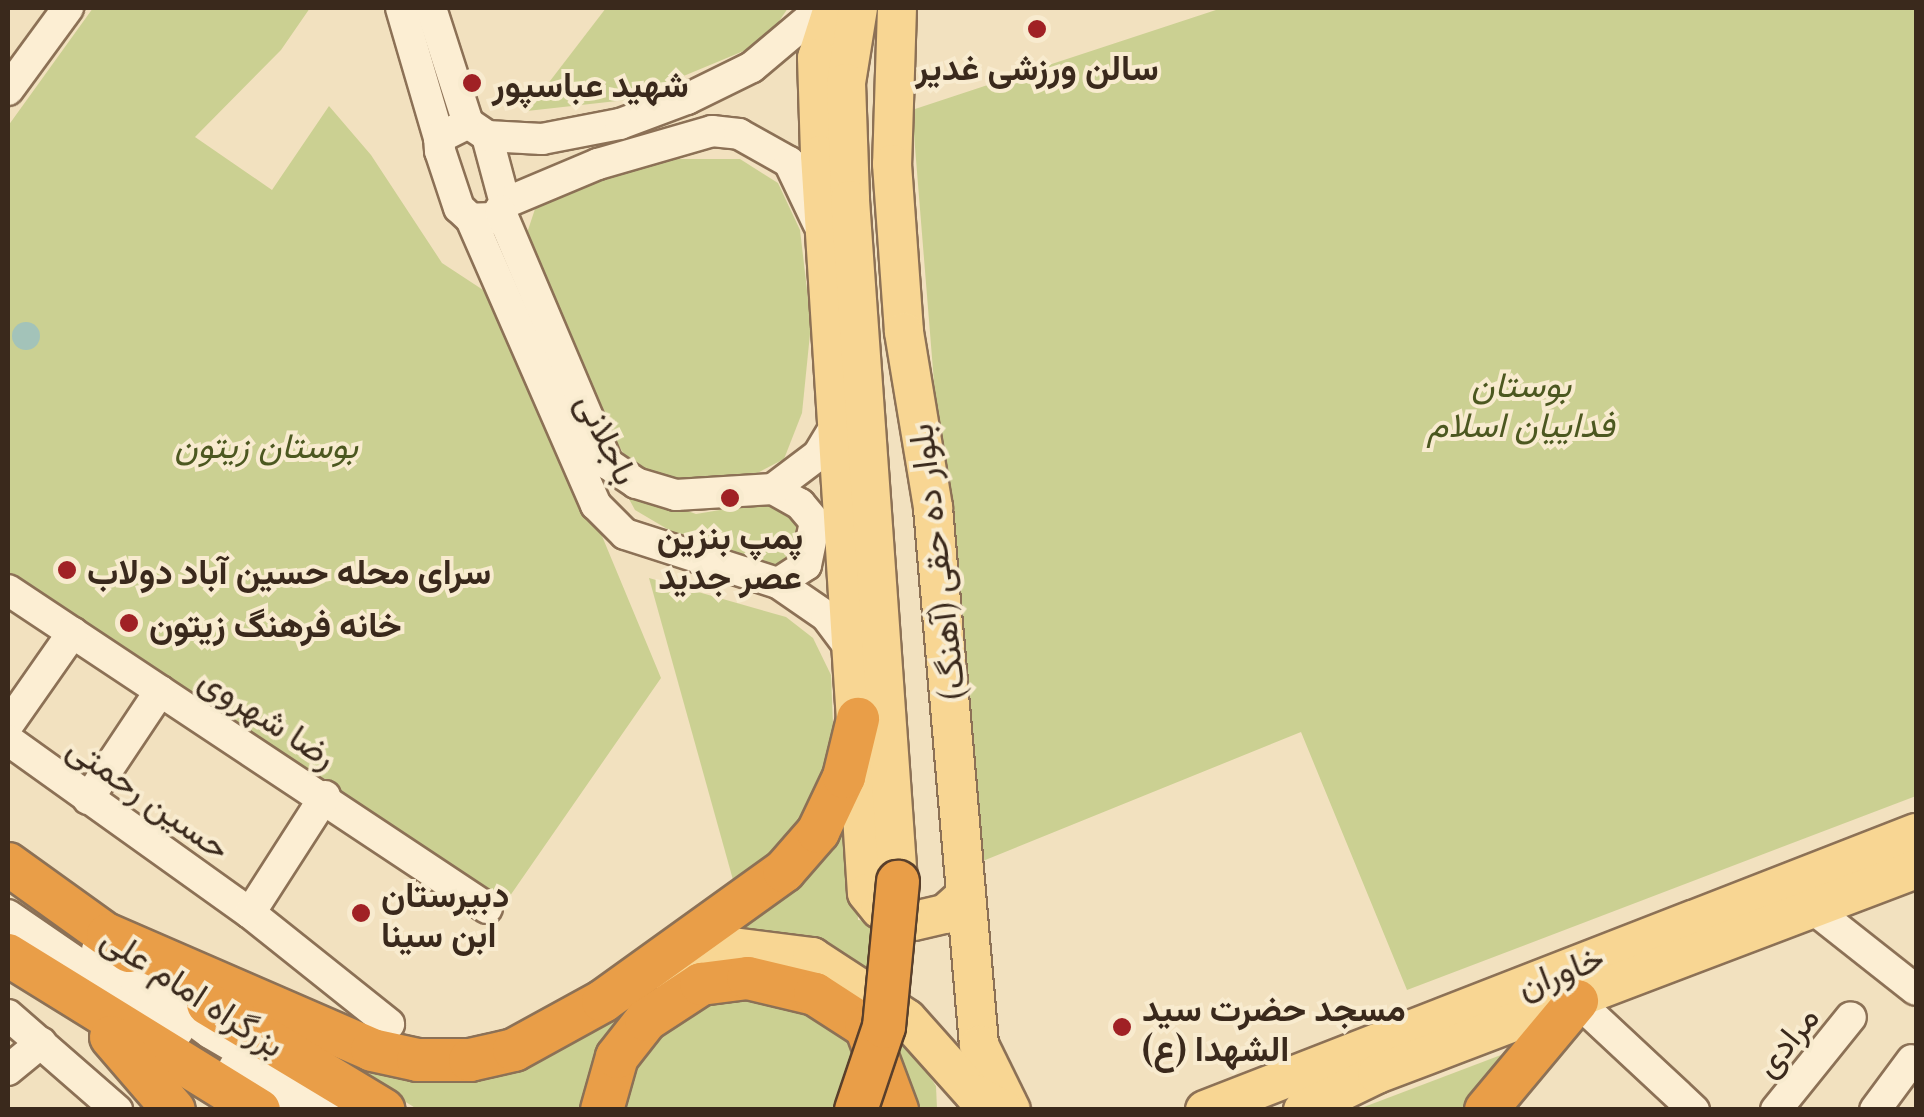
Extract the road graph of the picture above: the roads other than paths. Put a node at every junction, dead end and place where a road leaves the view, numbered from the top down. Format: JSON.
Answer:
{"nodes":[{"id":1,"x":68,"y":8,"type":"edge"},
{"id":2,"x":401,"y":8,"type":"edge"},
{"id":3,"x":431,"y":8,"type":"edge"},
{"id":4,"x":822,"y":8,"type":"edge"},
{"id":5,"x":833,"y":8,"type":"edge"},
{"id":6,"x":858,"y":8,"type":"edge"},
{"id":7,"x":896,"y":8,"type":"edge"},
{"id":8,"x":8,"y":90,"type":"edge"},
{"id":9,"x":478,"y":130,"type":"junction"},
{"id":10,"x":440,"y":138,"type":"junction"},
{"id":11,"x":492,"y":210,"type":"junction"},
{"id":12,"x":825,"y":242,"type":"junction"},
{"id":13,"x":836,"y":425,"type":"junction"},
{"id":14,"x":773,"y":489,"type":"junction"},
{"id":15,"x":778,"y":583,"type":"junction"},
{"id":16,"x":8,"y":590,"type":"edge"},
{"id":17,"x":72,"y":632,"type":"junction"},
{"id":18,"x":849,"y":646,"type":"junction"},
{"id":19,"x":160,"y":691,"type":"junction"},
{"id":20,"x":858,"y":719,"type":"junction"},
{"id":21,"x":8,"y":725,"type":"edge"},
{"id":22,"x":8,"y":740,"type":"edge"},
{"id":23,"x":325,"y":796,"type":"junction"},
{"id":24,"x":88,"y":799,"type":"junction"},
{"id":25,"x":1916,"y":832,"type":"edge"},
{"id":26,"x":8,"y":864,"type":"edge"},
{"id":27,"x":1916,"y":869,"type":"edge"},
{"id":28,"x":898,"y":882,"type":"joint"},
{"id":29,"x":8,"y":888,"type":"edge"},
{"id":30,"x":966,"y":895,"type":"junction"},
{"id":31,"x":487,"y":908,"type":"dead end"},
{"id":32,"x":1816,"y":911,"type":"junction"},
{"id":33,"x":250,"y":913,"type":"junction"},
{"id":34,"x":8,"y":915,"type":"edge"},
{"id":35,"x":108,"y":935,"type":"junction"},
{"id":36,"x":8,"y":955,"type":"edge"},
{"id":37,"x":643,"y":974,"type":"junction"},
{"id":38,"x":335,"y":981,"type":"junction"},
{"id":39,"x":1916,"y":990,"type":"edge"},
{"id":40,"x":71,"y":999,"type":"junction"},
{"id":41,"x":1576,"y":1001,"type":"junction"},
{"id":42,"x":311,"y":1006,"type":"dead end"},
{"id":43,"x":8,"y":1015,"type":"edge"},
{"id":44,"x":1852,"y":1017,"type":"dead end"},
{"id":45,"x":388,"y":1024,"type":"dead end"},
{"id":46,"x":41,"y":1043,"type":"junction"},
{"id":47,"x":1913,"y":1046,"type":"edge"},
{"id":48,"x":8,"y":1070,"type":"edge"},
{"id":49,"x":1216,"y":1103,"type":"edge"},
{"id":50,"x":116,"y":1110,"type":"edge"},
{"id":51,"x":174,"y":1110,"type":"edge"},
{"id":52,"x":259,"y":1110,"type":"edge"},
{"id":53,"x":301,"y":1110,"type":"edge"},
{"id":54,"x":341,"y":1110,"type":"edge"},
{"id":55,"x":384,"y":1110,"type":"edge"},
{"id":56,"x":602,"y":1110,"type":"edge"},
{"id":57,"x":856,"y":1110,"type":"edge"},
{"id":58,"x":897,"y":1110,"type":"edge"},
{"id":59,"x":1008,"y":1110,"type":"edge"},
{"id":60,"x":1180,"y":1110,"type":"edge"},
{"id":61,"x":1304,"y":1110,"type":"edge"},
{"id":62,"x":1486,"y":1110,"type":"edge"},
{"id":63,"x":1694,"y":1110,"type":"edge"},
{"id":64,"x":1776,"y":1110,"type":"edge"},
{"id":65,"x":1875,"y":1110,"type":"edge"}],
"edges":[{"from":1,"to":8,"type":"street"},
{"from":2,"to":10,"type":"street"},
{"from":3,"to":9,"type":"street"},
{"from":4,"to":9,"type":"street"},
{"from":5,"to":12,"type":"main road"},
{"from":6,"to":28,"type":"main road","name":"بلوار ده حقی (آهنگ)"},
{"from":7,"to":30,"type":"main road","name":"بلوار ده حقی (آهنگ)"},
{"from":9,"to":10,"type":"street"},
{"from":9,"to":11,"type":"street"},
{"from":10,"to":11,"type":"street"},
{"from":11,"to":12,"type":"street"},
{"from":11,"to":14,"type":"street","name":"باجلانی"},
{"from":11,"to":15,"type":"street","name":"باجلانی"},
{"from":12,"to":13,"type":"main road"},
{"from":13,"to":14,"type":"street"},
{"from":13,"to":18,"type":"main road"},
{"from":14,"to":15,"type":"street"},
{"from":15,"to":18,"type":"street","name":"باجلانی"},
{"from":16,"to":17,"type":"street","name":"رضا شهروی"},
{"from":17,"to":19,"type":"street","name":"رضا شهروی"},
{"from":17,"to":21,"type":"street"},
{"from":18,"to":20,"type":"main road"},
{"from":19,"to":23,"type":"street","name":"رضا شهروی"},
{"from":19,"to":24,"type":"street"},
{"from":20,"to":30,"type":"main road"},
{"from":20,"to":37,"type":"highway"},
{"from":22,"to":24,"type":"street","name":"حسین رحمتی"},
{"from":23,"to":31,"type":"street","name":"رضا شهروی"},
{"from":23,"to":33,"type":"street"},
{"from":24,"to":33,"type":"street","name":"حسین رحمتی"},
{"from":25,"to":49,"type":"main road","name":"خاوران"},
{"from":26,"to":35,"type":"highway","name":"بزرگراه امام علی"},
{"from":27,"to":32,"type":"main road","name":"خاوران"},
{"from":28,"to":57,"type":"highway","bridge":true},
{"from":29,"to":54,"type":"street"},
{"from":30,"to":59,"type":"main road","name":"بلوار ده حقی (آهنگ)"},
{"from":32,"to":39,"type":"street"},
{"from":32,"to":41,"type":"main road","name":"خاوران"},
{"from":33,"to":38,"type":"street","name":"حسین رحمتی"},
{"from":34,"to":53,"type":"street"},
{"from":35,"to":37,"type":"highway"},
{"from":35,"to":55,"type":"highway","name":"بزرگراه امام علی"},
{"from":36,"to":40,"type":"highway","name":"بزرگراه امام علی"},
{"from":37,"to":59,"type":"main road"},
{"from":38,"to":42,"type":"street"},
{"from":38,"to":45,"type":"street","name":"حسین رحمتی"},
{"from":40,"to":51,"type":"highway"},
{"from":40,"to":52,"type":"highway","name":"بزرگراه امام علی"},
{"from":41,"to":61,"type":"main road","name":"خاوران"},
{"from":41,"to":62,"type":"highway"},
{"from":41,"to":63,"type":"street"},
{"from":43,"to":46,"type":"street"},
{"from":44,"to":64,"type":"street","name":"مرادی"},
{"from":46,"to":48,"type":"street"},
{"from":46,"to":50,"type":"street"},
{"from":47,"to":65,"type":"street"},
{"from":49,"to":60,"type":"main road"},
{"from":56,"to":58,"type":"highway"}]}
